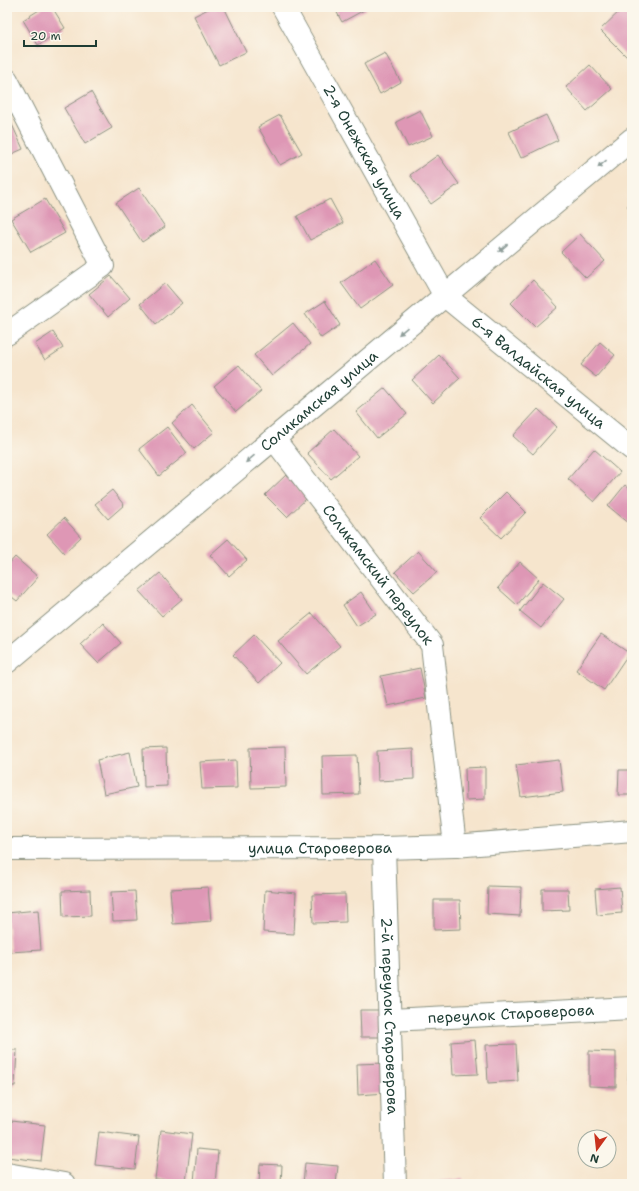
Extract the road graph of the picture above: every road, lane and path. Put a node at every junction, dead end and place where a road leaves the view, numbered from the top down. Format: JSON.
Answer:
{"nodes":[{"id":1,"x":283,"y":7,"type":"edge"},
{"id":2,"x":7,"y":80,"type":"edge"},
{"id":3,"x":632,"y":139,"type":"edge"},
{"id":4,"x":445,"y":296,"type":"junction"},
{"id":5,"x":7,"y":334,"type":"edge"},
{"id":6,"x":274,"y":439,"type":"junction"},
{"id":7,"x":632,"y":449,"type":"edge"},
{"id":8,"x":8,"y":661,"type":"edge"},
{"id":9,"x":632,"y":831,"type":"edge"},
{"id":10,"x":455,"y":846,"type":"junction"},
{"id":11,"x":384,"y":848,"type":"junction"},
{"id":12,"x":7,"y":849,"type":"edge"},
{"id":13,"x":632,"y":1008,"type":"edge"},
{"id":14,"x":390,"y":1020,"type":"junction"},
{"id":15,"x":7,"y":1174,"type":"edge"},
{"id":16,"x":64,"y":1184,"type":"edge"},
{"id":17,"x":395,"y":1184,"type":"edge"}],
"edges":[{"from":1,"to":4,"type":"street","name":"2-я Онежская улица"},
{"from":2,"to":5,"type":"street"},
{"from":3,"to":4,"type":"street","name":"Соликамская улица","one_way":true},
{"from":4,"to":6,"type":"street","name":"Соликамская улица","one_way":true},
{"from":4,"to":7,"type":"street","name":"6-я Валдайская улица"},
{"from":6,"to":8,"type":"street","name":"Соликамская улица","one_way":true},
{"from":6,"to":10,"type":"street","name":"Соликамский переулок"},
{"from":9,"to":10,"type":"street","name":"улица Староверова"},
{"from":10,"to":11,"type":"street","name":"улица Староверова"},
{"from":11,"to":12,"type":"street","name":"улица Староверова"},
{"from":11,"to":14,"type":"street","name":"2-й переулок Староверова"},
{"from":13,"to":14,"type":"street","name":"переулок Староверова"},
{"from":14,"to":17,"type":"street","name":"2-й переулок Староверова"},
{"from":15,"to":16,"type":"street"}]}
